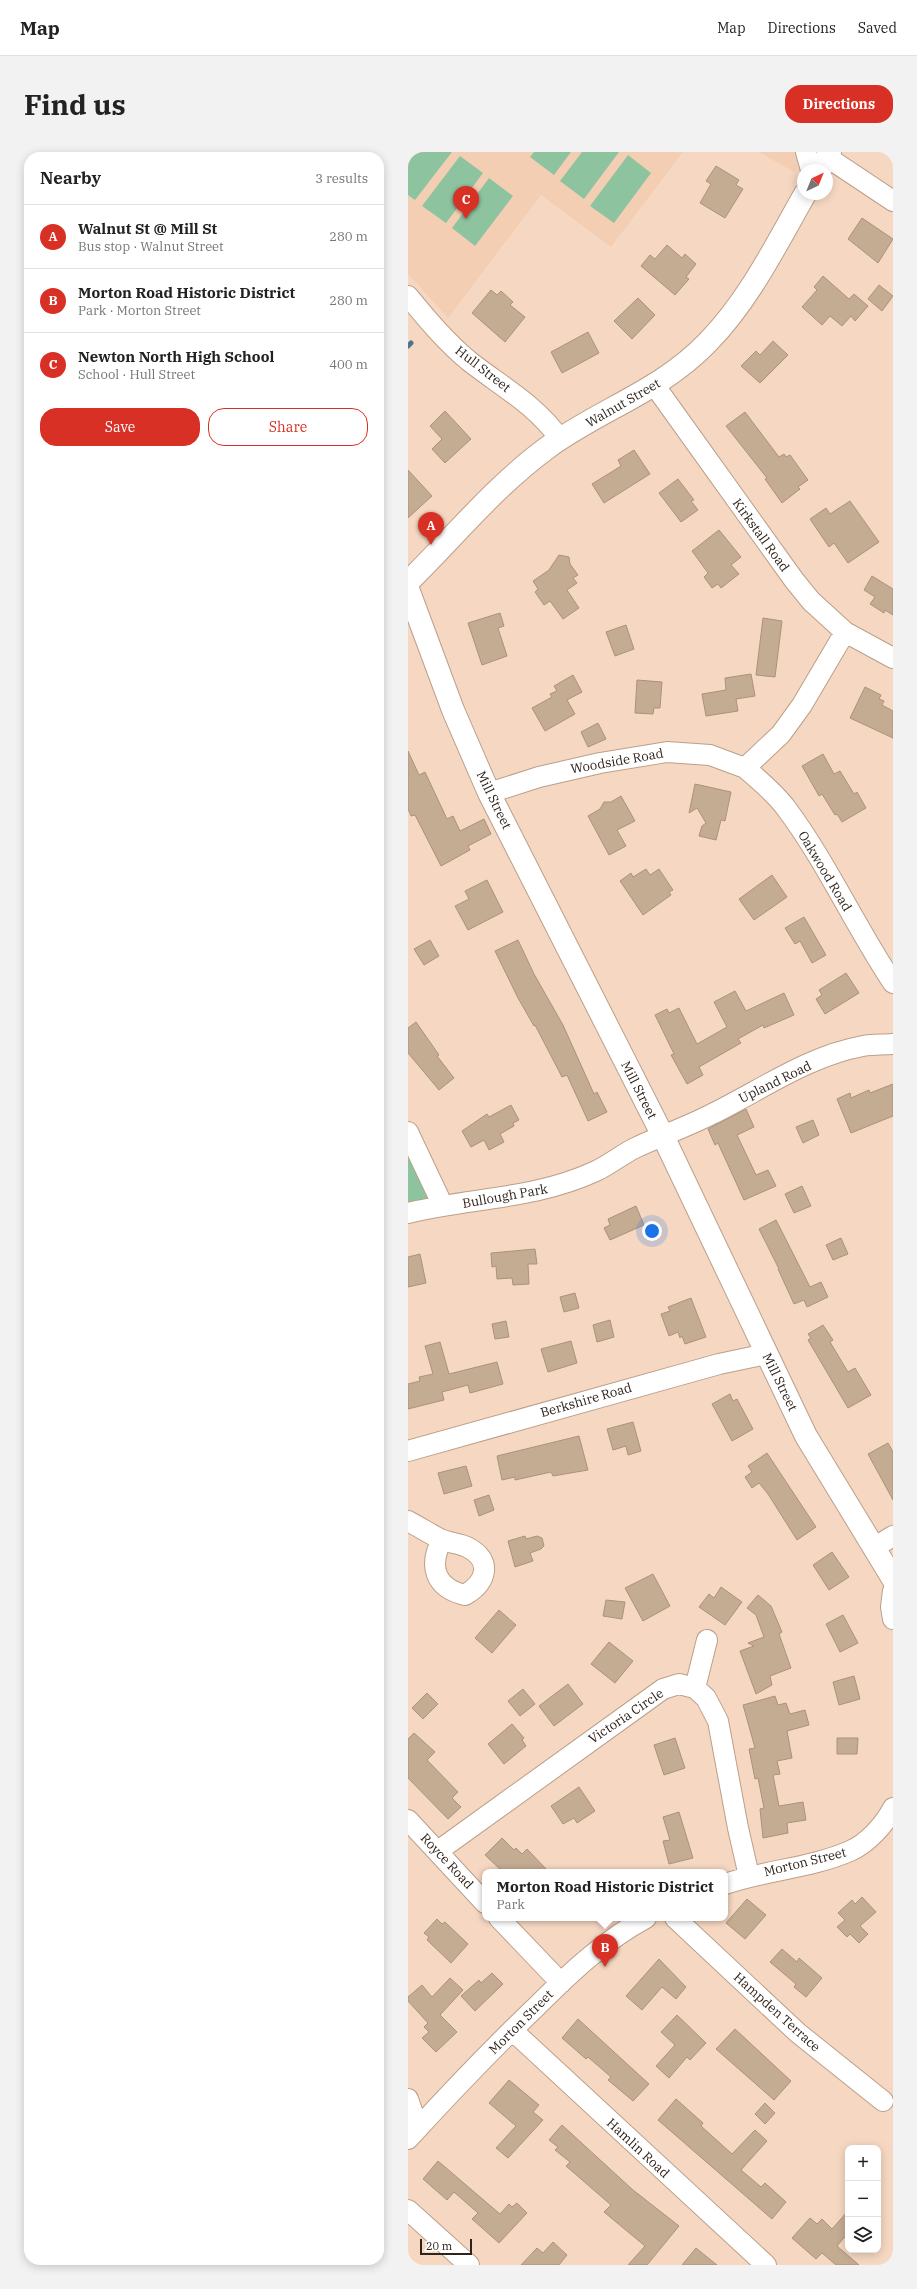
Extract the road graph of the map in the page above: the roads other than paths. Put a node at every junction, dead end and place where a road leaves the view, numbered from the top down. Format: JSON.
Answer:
{"nodes":[{"id":1,"x":806,"y":152,"type":"edge"},
{"id":2,"x":822,"y":162,"type":"edge"},
{"id":3,"x":802,"y":200,"type":"edge"},
{"id":4,"x":893,"y":201,"type":"edge"},
{"id":5,"x":408,"y":296,"type":"edge"},
{"id":6,"x":655,"y":386,"type":"junction"},
{"id":7,"x":560,"y":439,"type":"junction"},
{"id":8,"x":408,"y":582,"type":"edge"},
{"id":9,"x":408,"y":589,"type":"edge"},
{"id":10,"x":845,"y":632,"type":"junction"},
{"id":11,"x":893,"y":658,"type":"edge"},
{"id":12,"x":745,"y":768,"type":"junction"},
{"id":13,"x":489,"y":792,"type":"junction"},
{"id":14,"x":893,"y":984,"type":"edge"},
{"id":15,"x":893,"y":1044,"type":"edge"},
{"id":16,"x":408,"y":1132,"type":"edge"},
{"id":17,"x":663,"y":1136,"type":"junction"},
{"id":18,"x":443,"y":1206,"type":"junction"},
{"id":19,"x":408,"y":1213,"type":"edge"},
{"id":20,"x":766,"y":1354,"type":"junction"},
{"id":21,"x":408,"y":1451,"type":"edge"},
{"id":22,"x":408,"y":1521,"type":"edge"},
{"id":23,"x":442,"y":1540,"type":"dead end"},
{"id":24,"x":884,"y":1541,"type":"edge"},
{"id":25,"x":893,"y":1579,"type":"edge"},
{"id":26,"x":893,"y":1591,"type":"edge"},
{"id":27,"x":893,"y":1619,"type":"edge"},
{"id":28,"x":707,"y":1640,"type":"dead end"},
{"id":29,"x":695,"y":1688,"type":"junction"},
{"id":30,"x":893,"y":1808,"type":"edge"},
{"id":31,"x":408,"y":1820,"type":"edge"},
{"id":32,"x":438,"y":1851,"type":"junction"},
{"id":33,"x":749,"y":1876,"type":"junction"},
{"id":34,"x":728,"y":1883,"type":"edge"},
{"id":35,"x":482,"y":1900,"type":"edge"},
{"id":36,"x":503,"y":1921,"type":"edge"},
{"id":37,"x":642,"y":1921,"type":"edge"},
{"id":38,"x":678,"y":1921,"type":"edge"},
{"id":39,"x":561,"y":1983,"type":"junction"},
{"id":40,"x":512,"y":2030,"type":"junction"},
{"id":41,"x":408,"y":2099,"type":"edge"},
{"id":42,"x":883,"y":2101,"type":"dead end"},
{"id":43,"x":413,"y":2134,"type":"edge"},
{"id":44,"x":408,"y":2210,"type":"edge"},
{"id":45,"x":469,"y":2265,"type":"edge"},
{"id":46,"x":766,"y":2265,"type":"edge"}],
"edges":[{"from":1,"to":2,"type":"street"},
{"from":2,"to":4,"type":"street"},
{"from":3,"to":6,"type":"street","name":"Walnut Street"},
{"from":5,"to":7,"type":"street","name":"Hull Street"},
{"from":6,"to":7,"type":"street","name":"Walnut Street"},
{"from":6,"to":10,"type":"street","name":"Kirkstall Road"},
{"from":7,"to":8,"type":"street","name":"Walnut Street"},
{"from":9,"to":13,"type":"street","name":"Mill Street"},
{"from":10,"to":11,"type":"street","name":"Kirkstall Road"},
{"from":10,"to":12,"type":"street"},
{"from":12,"to":13,"type":"street","name":"Woodside Road"},
{"from":12,"to":14,"type":"street","name":"Oakwood Road"},
{"from":13,"to":17,"type":"street","name":"Mill Street"},
{"from":15,"to":17,"type":"street","name":"Upland Road"},
{"from":16,"to":18,"type":"street"},
{"from":17,"to":18,"type":"street","name":"Bullough Park"},
{"from":17,"to":20,"type":"street","name":"Mill Street"},
{"from":18,"to":19,"type":"street","name":"Bullough Park"},
{"from":20,"to":21,"type":"street","name":"Berkshire Road"},
{"from":20,"to":24,"type":"street","name":"Mill Street"},
{"from":22,"to":23,"type":"street"},
{"from":24,"to":25,"type":"street","name":"Mill Street"},
{"from":26,"to":27,"type":"street"},
{"from":28,"to":29,"type":"street"},
{"from":29,"to":32,"type":"street","name":"Victoria Circle"},
{"from":29,"to":33,"type":"street"},
{"from":30,"to":33,"type":"street","name":"Morton Street"},
{"from":31,"to":32,"type":"street","name":"Royce Road"},
{"from":32,"to":35,"type":"street","name":"Royce Road"},
{"from":33,"to":34,"type":"street","name":"Morton Street"},
{"from":36,"to":39,"type":"street"},
{"from":37,"to":39,"type":"street","name":"Morton Street"},
{"from":38,"to":42,"type":"street","name":"Hampden Terrace"},
{"from":39,"to":40,"type":"street","name":"Morton Street"},
{"from":40,"to":43,"type":"street","name":"Morton Street"},
{"from":40,"to":46,"type":"street","name":"Hamlin Road"},
{"from":41,"to":43,"type":"street"},
{"from":44,"to":45,"type":"street"}]}
